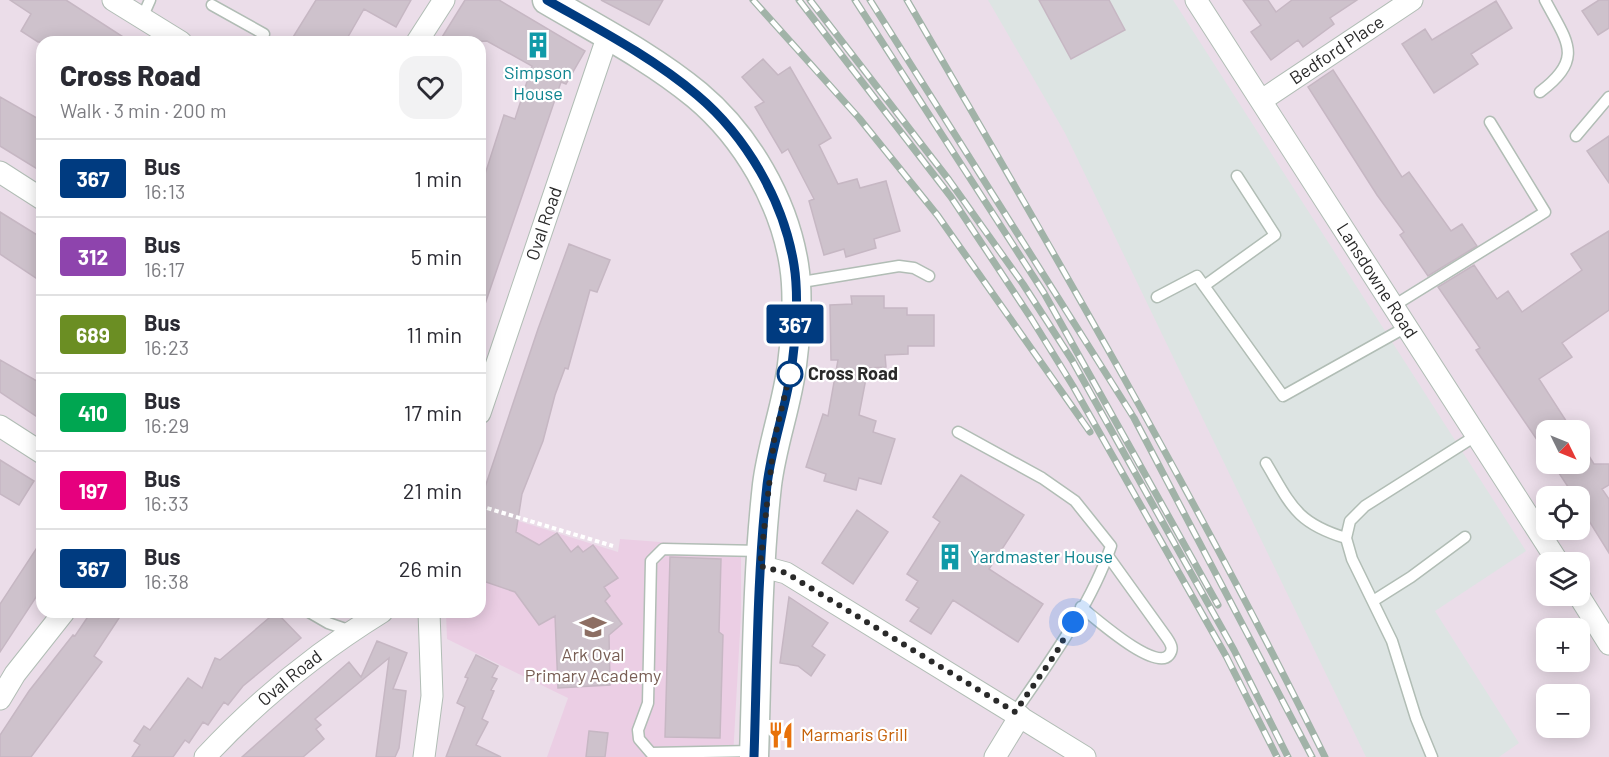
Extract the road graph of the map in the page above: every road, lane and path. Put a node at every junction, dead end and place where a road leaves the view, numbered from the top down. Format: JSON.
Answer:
{"nodes":[{"id":1,"x":113,"y":0,"type":"edge"},
{"id":2,"x":444,"y":0,"type":"edge"},
{"id":3,"x":547,"y":0,"type":"edge"},
{"id":4,"x":1196,"y":0,"type":"edge"},
{"id":5,"x":1412,"y":0,"type":"edge"},
{"id":6,"x":1545,"y":0,"type":"edge"},
{"id":7,"x":211,"y":2,"type":"edge"},
{"id":8,"x":146,"y":9,"type":"edge"},
{"id":9,"x":264,"y":34,"type":"dead end"},
{"id":10,"x":608,"y":35,"type":"junction"},
{"id":11,"x":175,"y":36,"type":"edge"},
{"id":12,"x":421,"y":36,"type":"edge"},
{"id":13,"x":1540,"y":92,"type":"dead end"},
{"id":14,"x":1609,"y":97,"type":"edge"},
{"id":15,"x":1262,"y":100,"type":"junction"},
{"id":16,"x":1490,"y":122,"type":"dead end"},
{"id":17,"x":1576,"y":136,"type":"dead end"},
{"id":18,"x":0,"y":172,"type":"edge"},
{"id":19,"x":1237,"y":176,"type":"dead end"},
{"id":20,"x":36,"y":195,"type":"edge"},
{"id":21,"x":929,"y":276,"type":"dead end"},
{"id":22,"x":796,"y":283,"type":"junction"},
{"id":23,"x":1204,"y":286,"type":"junction"},
{"id":24,"x":1156,"y":297,"type":"dead end"},
{"id":25,"x":1395,"y":305,"type":"junction"},
{"id":26,"x":1408,"y":326,"type":"junction"},
{"id":27,"x":486,"y":395,"type":"edge"},
{"id":28,"x":0,"y":426,"type":"edge"},
{"id":29,"x":958,"y":432,"type":"dead end"},
{"id":30,"x":1477,"y":435,"type":"junction"},
{"id":31,"x":36,"y":449,"type":"edge"},
{"id":32,"x":1266,"y":463,"type":"dead end"},
{"id":33,"x":486,"y":508,"type":"edge"},
{"id":34,"x":1465,"y":537,"type":"dead end"},
{"id":35,"x":1346,"y":538,"type":"junction"},
{"id":36,"x":613,"y":546,"type":"dead end"},
{"id":37,"x":1552,"y":552,"type":"edge"},
{"id":38,"x":1108,"y":556,"type":"junction"},
{"id":39,"x":761,"y":559,"type":"junction"},
{"id":40,"x":1372,"y":601,"type":"junction"},
{"id":41,"x":1585,"y":606,"type":"edge"},
{"id":42,"x":1081,"y":607,"type":"junction"},
{"id":43,"x":58,"y":618,"type":"edge"},
{"id":44,"x":319,"y":618,"type":"edge"},
{"id":45,"x":372,"y":618,"type":"edge"},
{"id":46,"x":429,"y":618,"type":"edge"},
{"id":47,"x":351,"y":631,"type":"junction"},
{"id":48,"x":1609,"y":644,"type":"edge"},
{"id":49,"x":8,"y":669,"type":"edge"},
{"id":50,"x":0,"y":699,"type":"edge"},
{"id":51,"x":1017,"y":714,"type":"junction"},
{"id":52,"x":754,"y":754,"type":"edge"},
{"id":53,"x":206,"y":757,"type":"edge"},
{"id":54,"x":424,"y":757,"type":"edge"},
{"id":55,"x":995,"y":757,"type":"edge"},
{"id":56,"x":1085,"y":757,"type":"edge"},
{"id":57,"x":1432,"y":757,"type":"edge"}],
"edges":[{"from":1,"to":8,"type":"street"},
{"from":2,"to":12,"type":"street"},
{"from":3,"to":10,"type":"street"},
{"from":4,"to":15,"type":"street","name":"Lansdowne Road"},
{"from":5,"to":15,"type":"street","name":"Bedford Place"},
{"from":6,"to":13,"type":"lane"},
{"from":7,"to":9,"type":"lane"},
{"from":8,"to":11,"type":"street"},
{"from":10,"to":22,"type":"street"},
{"from":10,"to":27,"type":"street","name":"Oval Road"},
{"from":14,"to":17,"type":"lane"},
{"from":15,"to":25,"type":"street","name":"Lansdowne Road"},
{"from":16,"to":25,"type":"lane"},
{"from":18,"to":20,"type":"street"},
{"from":19,"to":23,"type":"lane"},
{"from":21,"to":22,"type":"lane"},
{"from":22,"to":39,"type":"street"},
{"from":23,"to":24,"type":"lane"},
{"from":23,"to":26,"type":"lane"},
{"from":25,"to":26,"type":"street","name":"Lansdowne Road"},
{"from":26,"to":30,"type":"street","name":"Lansdowne Road"},
{"from":28,"to":31,"type":"street"},
{"from":29,"to":38,"type":"lane"},
{"from":30,"to":35,"type":"lane"},
{"from":30,"to":37,"type":"street","name":"Lansdowne Road"},
{"from":32,"to":35,"type":"lane"},
{"from":33,"to":36,"type":"path"},
{"from":34,"to":40,"type":"lane"},
{"from":35,"to":40,"type":"lane"},
{"from":38,"to":42,"type":"lane"},
{"from":38,"to":42,"type":"lane"},
{"from":39,"to":51,"type":"street"},
{"from":39,"to":52,"type":"street"},
{"from":39,"to":52,"type":"lane"},
{"from":40,"to":57,"type":"lane"},
{"from":41,"to":48,"type":"street"},
{"from":42,"to":51,"type":"lane"},
{"from":43,"to":49,"type":"street"},
{"from":44,"to":47,"type":"lane"},
{"from":45,"to":47,"type":"street","name":"Oval Road"},
{"from":46,"to":54,"type":"street"},
{"from":47,"to":53,"type":"street","name":"Oval Road"},
{"from":49,"to":50,"type":"street"},
{"from":51,"to":55,"type":"street"},
{"from":51,"to":56,"type":"street"}]}
